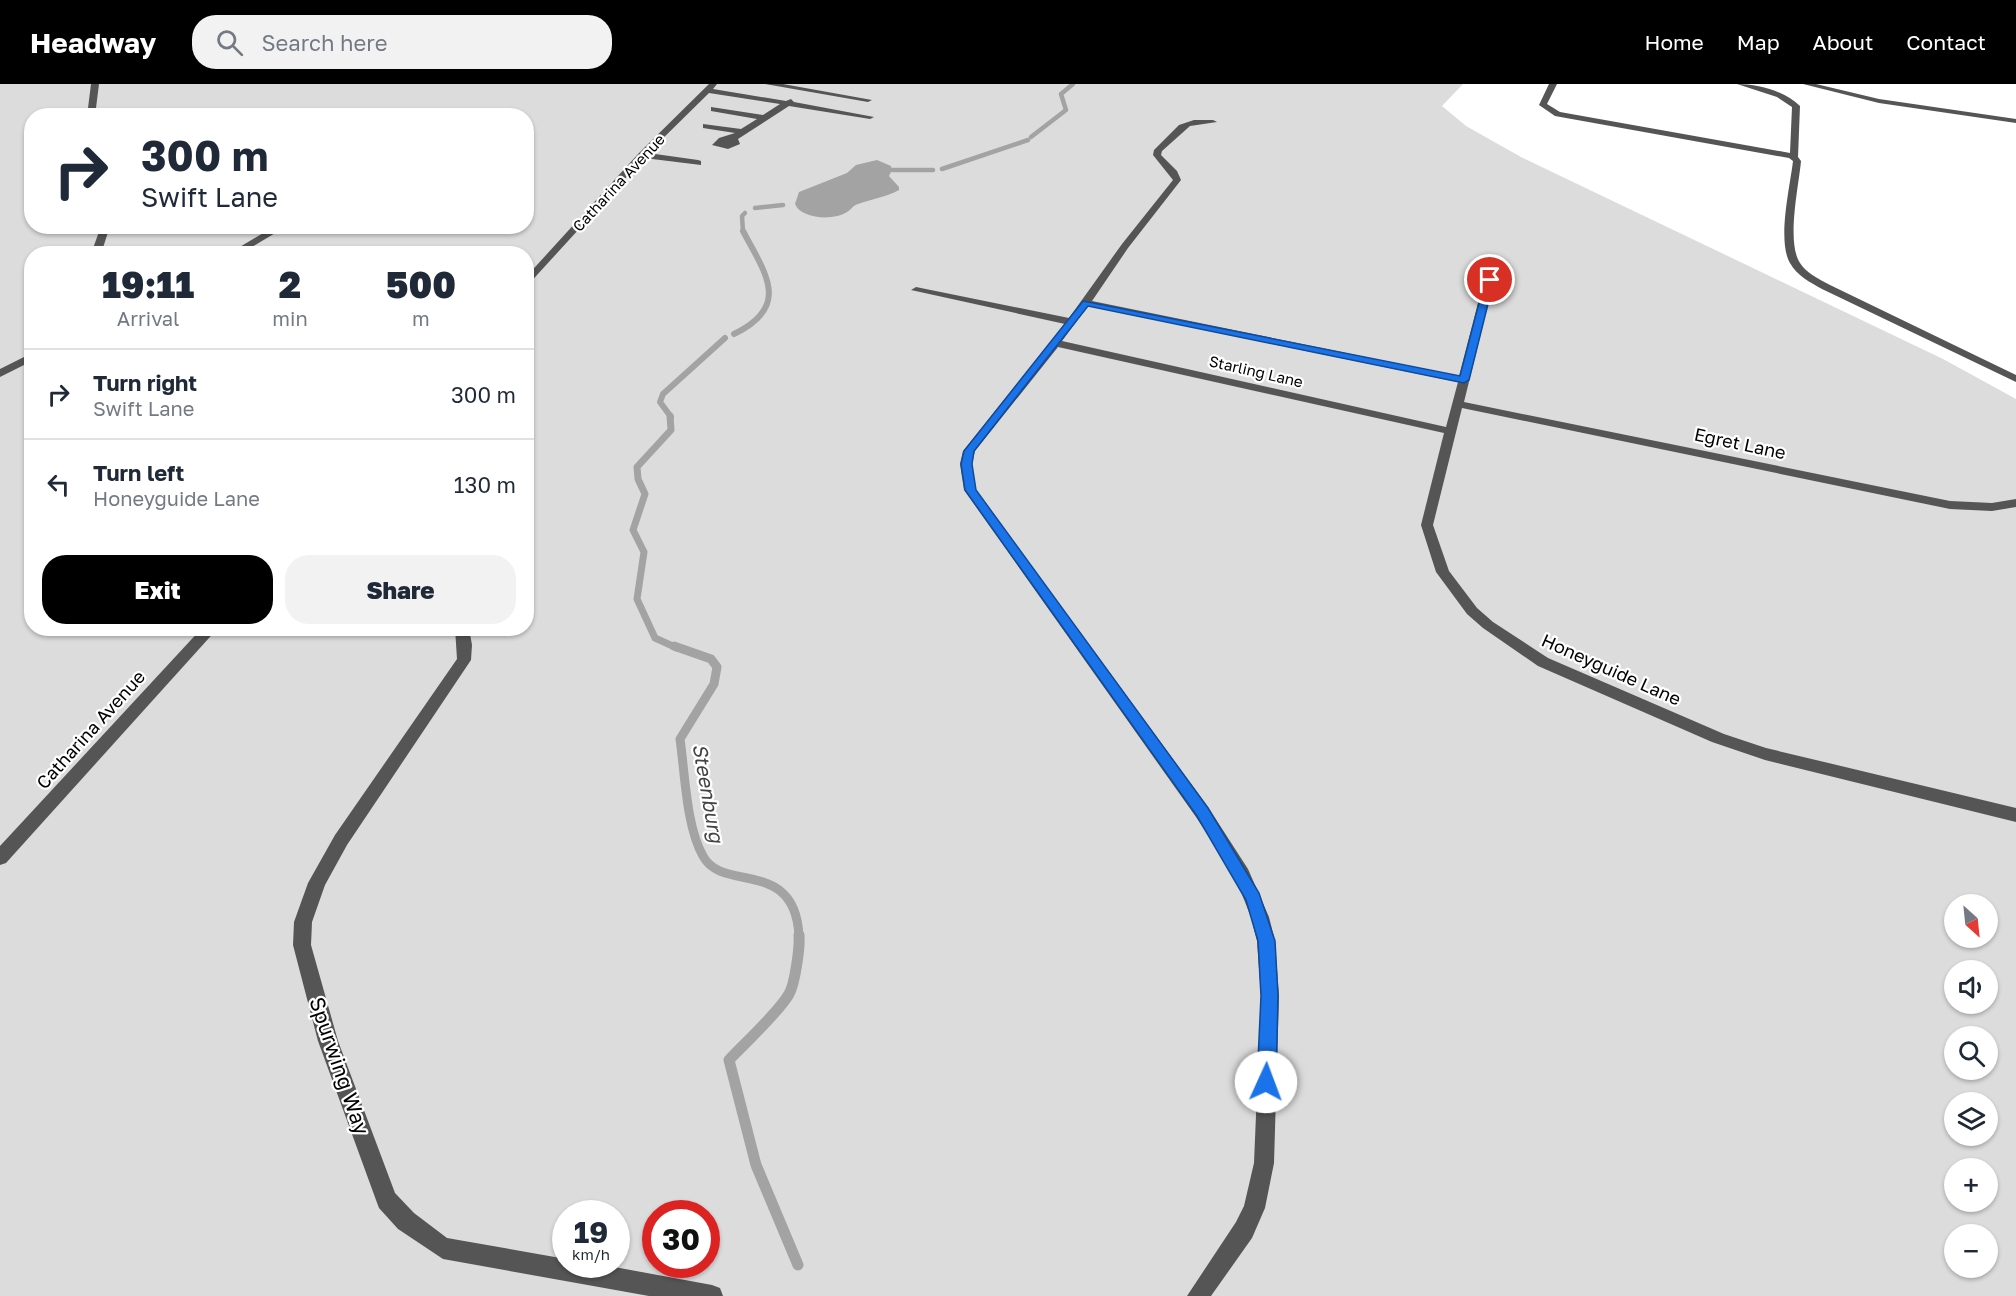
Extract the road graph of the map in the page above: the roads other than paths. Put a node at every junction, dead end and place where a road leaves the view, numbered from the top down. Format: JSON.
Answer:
{"nodes":[{"id":1,"x":95,"y":84,"type":"edge"},
{"id":2,"x":769,"y":84,"type":"edge"},
{"id":3,"x":1553,"y":84,"type":"edge"},
{"id":4,"x":1741,"y":84,"type":"edge"},
{"id":5,"x":1807,"y":84,"type":"edge"},
{"id":6,"x":710,"y":87,"type":"edge"},
{"id":7,"x":808,"y":90,"type":"junction"},
{"id":8,"x":868,"y":100,"type":"dead end"},
{"id":9,"x":787,"y":103,"type":"junction"},
{"id":10,"x":92,"y":108,"type":"edge"},
{"id":11,"x":714,"y":110,"type":"dead end"},
{"id":12,"x":870,"y":117,"type":"dead end"},
{"id":13,"x":764,"y":118,"type":"junction"},
{"id":14,"x":2016,"y":121,"type":"edge"},
{"id":15,"x":1213,"y":122,"type":"dead end"},
{"id":16,"x":706,"y":126,"type":"dead end"},
{"id":17,"x":742,"y":132,"type":"junction"},
{"id":18,"x":732,"y":139,"type":"dead end"},
{"id":19,"x":642,"y":155,"type":"junction"},
{"id":20,"x":1794,"y":157,"type":"junction"},
{"id":21,"x":699,"y":163,"type":"dead end"},
{"id":22,"x":268,"y":234,"type":"edge"},
{"id":23,"x":247,"y":246,"type":"edge"},
{"id":24,"x":534,"y":275,"type":"edge"},
{"id":25,"x":1490,"y":280,"type":"dead end"},
{"id":26,"x":916,"y":290,"type":"dead end"},
{"id":27,"x":1086,"y":303,"type":"junction"},
{"id":28,"x":1072,"y":322,"type":"junction"},
{"id":29,"x":1055,"y":343,"type":"junction"},
{"id":30,"x":24,"y":360,"type":"edge"},
{"id":31,"x":0,"y":374,"type":"edge"},
{"id":32,"x":2016,"y":379,"type":"edge"},
{"id":33,"x":1464,"y":380,"type":"junction"},
{"id":34,"x":1458,"y":404,"type":"junction"},
{"id":35,"x":1450,"y":431,"type":"junction"},
{"id":36,"x":2016,"y":503,"type":"edge"},
{"id":37,"x":204,"y":636,"type":"edge"},
{"id":38,"x":463,"y":636,"type":"edge"},
{"id":39,"x":2016,"y":815,"type":"edge"},
{"id":40,"x":0,"y":858,"type":"edge"},
{"id":41,"x":663,"y":1292,"type":"edge"},
{"id":42,"x":712,"y":1296,"type":"edge"},
{"id":43,"x":1198,"y":1296,"type":"edge"}],
"edges":[{"from":1,"to":10,"type":"street"},
{"from":2,"to":7,"type":"street"},
{"from":3,"to":20,"type":"street"},
{"from":4,"to":20,"type":"street"},
{"from":5,"to":14,"type":"street"},
{"from":6,"to":9,"type":"street"},
{"from":6,"to":19,"type":"street","name":"Catharina Avenue"},
{"from":7,"to":8,"type":"street"},
{"from":7,"to":9,"type":"street"},
{"from":9,"to":12,"type":"street"},
{"from":9,"to":13,"type":"street"},
{"from":11,"to":13,"type":"street"},
{"from":13,"to":17,"type":"street"},
{"from":15,"to":27,"type":"street"},
{"from":16,"to":17,"type":"street"},
{"from":17,"to":18,"type":"street"},
{"from":19,"to":21,"type":"street"},
{"from":19,"to":24,"type":"street","name":"Catharina Avenue"},
{"from":20,"to":32,"type":"street"},
{"from":22,"to":23,"type":"street"},
{"from":25,"to":33,"type":"street","name":"Honeyguide Lane"},
{"from":26,"to":28,"type":"street"},
{"from":27,"to":28,"type":"street"},
{"from":27,"to":33,"type":"street"},
{"from":28,"to":29,"type":"street"},
{"from":29,"to":35,"type":"street","name":"Starling Lane"},
{"from":29,"to":43,"type":"street"},
{"from":30,"to":31,"type":"street"},
{"from":33,"to":34,"type":"street","name":"Honeyguide Lane"},
{"from":34,"to":35,"type":"street","name":"Honeyguide Lane"},
{"from":34,"to":36,"type":"street","name":"Egret Lane"},
{"from":35,"to":39,"type":"street","name":"Honeyguide Lane"},
{"from":37,"to":40,"type":"street","name":"Catharina Avenue"},
{"from":38,"to":41,"type":"street","name":"Spurwing Way"},
{"from":41,"to":42,"type":"street","name":"Spurwing Way"}]}
